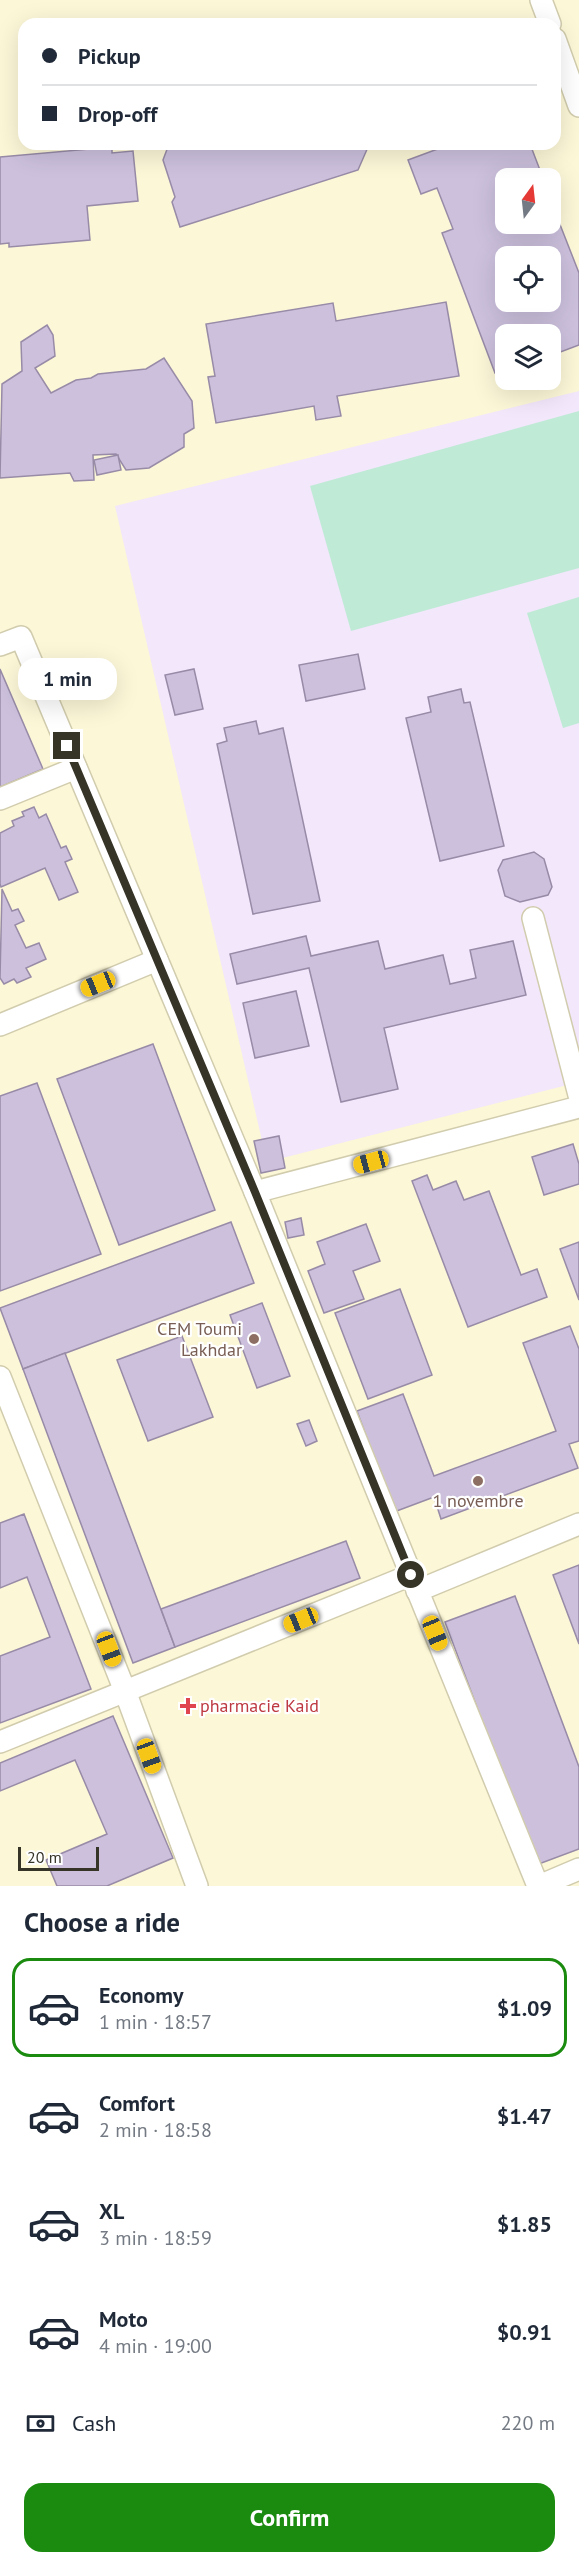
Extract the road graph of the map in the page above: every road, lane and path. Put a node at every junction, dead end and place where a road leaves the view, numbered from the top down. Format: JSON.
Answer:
{"nodes":[{"id":1,"x":541,"y":0,"type":"edge"},
{"id":2,"x":548,"y":18,"type":"edge"},
{"id":3,"x":561,"y":56,"type":"edge"},
{"id":4,"x":579,"y":106,"type":"edge"},
{"id":5,"x":0,"y":645,"type":"edge"},
{"id":6,"x":76,"y":768,"type":"junction"},
{"id":7,"x":0,"y":799,"type":"edge"},
{"id":8,"x":533,"y":918,"type":"dead end"},
{"id":9,"x":157,"y":960,"type":"junction"},
{"id":10,"x":0,"y":1025,"type":"edge"},
{"id":11,"x":579,"y":1095,"type":"edge"},
{"id":12,"x":579,"y":1107,"type":"edge"},
{"id":13,"x":255,"y":1192,"type":"junction"},
{"id":14,"x":0,"y":1377,"type":"edge"},
{"id":15,"x":579,"y":1524,"type":"edge"},
{"id":16,"x":414,"y":1583,"type":"junction"},
{"id":17,"x":125,"y":1691,"type":"junction"},
{"id":18,"x":0,"y":1742,"type":"edge"},
{"id":19,"x":579,"y":1869,"type":"edge"},
{"id":20,"x":197,"y":1886,"type":"edge"},
{"id":21,"x":538,"y":1886,"type":"edge"}],
"edges":[{"from":1,"to":2,"type":"street"},
{"from":3,"to":4,"type":"street"},
{"from":5,"to":6,"type":"street"},
{"from":6,"to":7,"type":"street"},
{"from":6,"to":9,"type":"street"},
{"from":8,"to":11,"type":"street"},
{"from":9,"to":10,"type":"street"},
{"from":9,"to":13,"type":"street"},
{"from":12,"to":13,"type":"street"},
{"from":13,"to":16,"type":"street"},
{"from":14,"to":17,"type":"street"},
{"from":15,"to":16,"type":"street"},
{"from":16,"to":17,"type":"street"},
{"from":16,"to":21,"type":"street"},
{"from":17,"to":18,"type":"street"},
{"from":17,"to":20,"type":"street"},
{"from":19,"to":21,"type":"street"}]}
